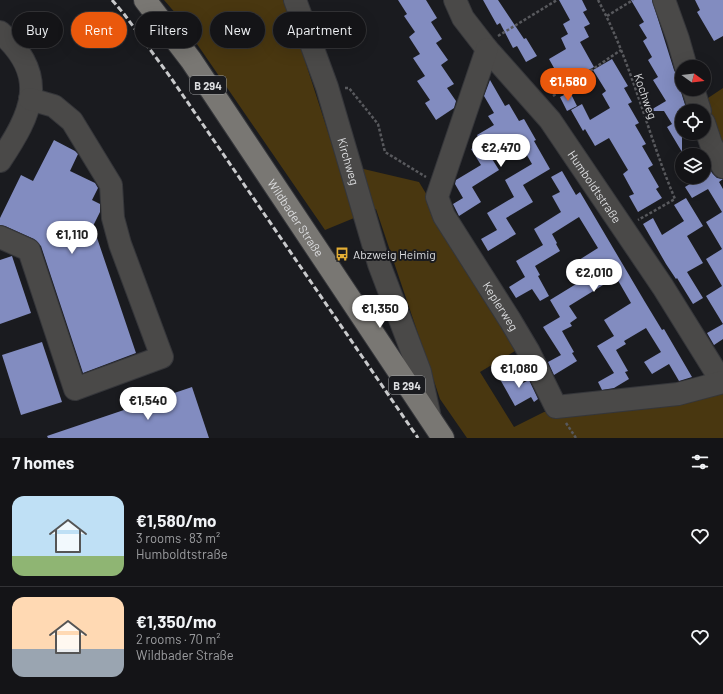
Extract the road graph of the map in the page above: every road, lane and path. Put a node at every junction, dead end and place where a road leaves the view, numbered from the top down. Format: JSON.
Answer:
{"nodes":[{"id":1,"x":145,"y":0,"type":"edge"},
{"id":2,"x":295,"y":0,"type":"edge"},
{"id":3,"x":455,"y":0,"type":"edge"},
{"id":4,"x":557,"y":0,"type":"edge"},
{"id":5,"x":598,"y":0,"type":"edge"},
{"id":6,"x":633,"y":0,"type":"edge"},
{"id":7,"x":664,"y":0,"type":"edge"},
{"id":8,"x":607,"y":16,"type":"junction"},
{"id":9,"x":6,"y":31,"type":"edge"},
{"id":10,"x":486,"y":47,"type":"junction"},
{"id":11,"x":621,"y":50,"type":"junction"},
{"id":12,"x":684,"y":60,"type":"edge"},
{"id":13,"x":327,"y":87,"type":"junction"},
{"id":14,"x":30,"y":99,"type":"junction"},
{"id":15,"x":537,"y":106,"type":"junction"},
{"id":16,"x":710,"y":140,"type":"edge"},
{"id":17,"x":0,"y":161,"type":"edge"},
{"id":18,"x":723,"y":167,"type":"edge"},
{"id":19,"x":440,"y":186,"type":"junction"},
{"id":20,"x":623,"y":229,"type":"junction"},
{"id":21,"x":0,"y":237,"type":"edge"},
{"id":22,"x":400,"y":324,"type":"junction"},
{"id":23,"x":384,"y":350,"type":"junction"},
{"id":24,"x":722,"y":382,"type":"edge"},
{"id":25,"x":430,"y":419,"type":"junction"},
{"id":26,"x":443,"y":438,"type":"edge"}],
"edges":[{"from":1,"to":23,"type":"main road","name":"Wildbader Straße","number":"B 294"},
{"from":2,"to":13,"type":"street","name":"Kirchweg"},
{"from":3,"to":10,"type":"street","name":"Humboldtstraße"},
{"from":4,"to":10,"type":"path"},
{"from":5,"to":8,"type":"path","name":"Kochweg"},
{"from":6,"to":8,"type":"path"},
{"from":7,"to":12,"type":"street"},
{"from":8,"to":11,"type":"path","name":"Kochweg"},
{"from":9,"to":14,"type":"street"},
{"from":10,"to":15,"type":"street","name":"Humboldtstraße"},
{"from":10,"to":19,"type":"street","name":"Keplerweg"},
{"from":11,"to":15,"type":"path"},
{"from":11,"to":20,"type":"path","name":"Kochweg"},
{"from":13,"to":19,"type":"path"},
{"from":13,"to":22,"type":"street","name":"Kirchweg"},
{"from":14,"to":17,"type":"street"},
{"from":14,"to":21,"type":"street"},
{"from":15,"to":20,"type":"street","name":"Humboldtstraße"},
{"from":16,"to":18,"type":"street"},
{"from":19,"to":24,"type":"street","name":"Keplerweg"},
{"from":20,"to":24,"type":"street","name":"Humboldtstraße"},
{"from":22,"to":23,"type":"street"},
{"from":22,"to":25,"type":"street","name":"Kirchweg"},
{"from":23,"to":25,"type":"main road","name":"Wildbader Straße","number":"B 294"},
{"from":25,"to":26,"type":"main road","name":"Wildbader Straße","number":"B 294"}]}
